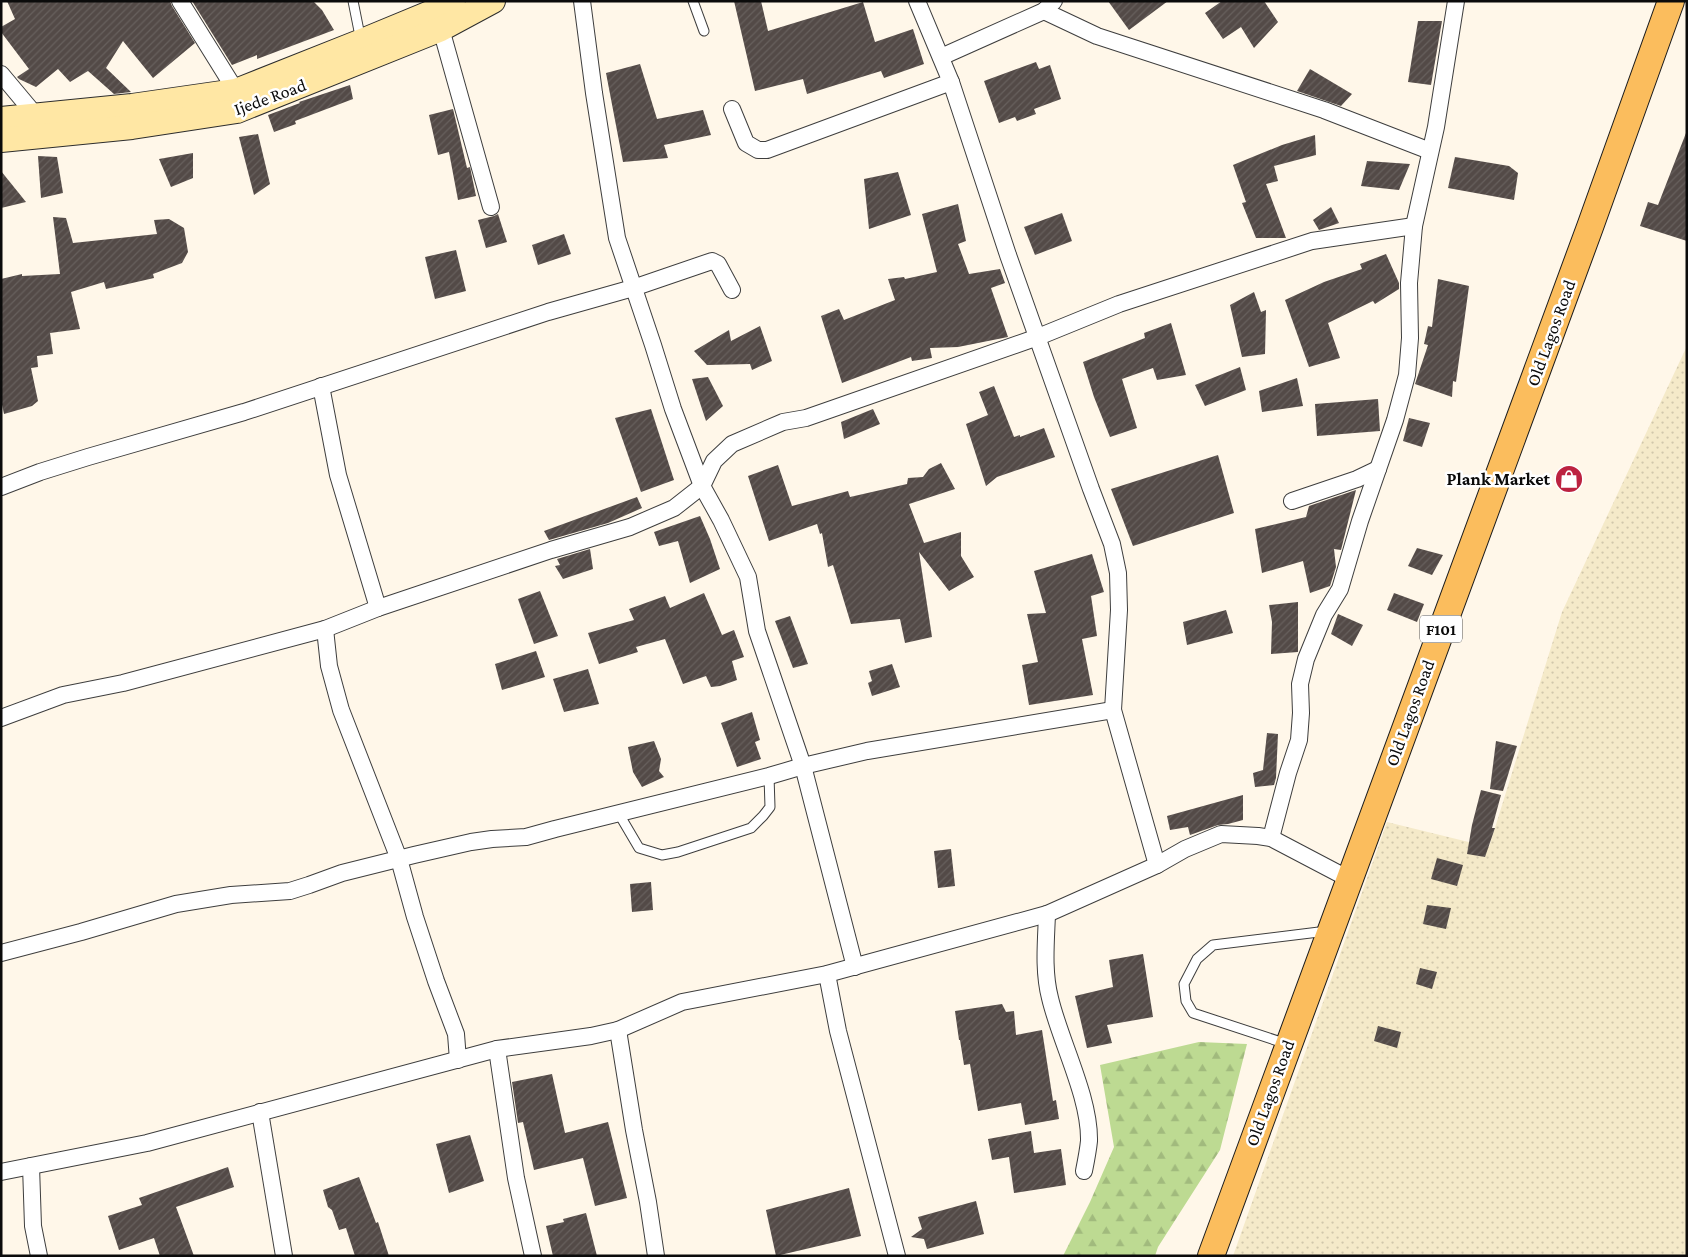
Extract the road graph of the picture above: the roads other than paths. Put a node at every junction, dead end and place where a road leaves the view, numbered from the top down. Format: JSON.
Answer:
{"nodes":[{"id":1,"x":180,"y":1,"type":"edge"},
{"id":2,"x":353,"y":1,"type":"edge"},
{"id":3,"x":453,"y":1,"type":"edge"},
{"id":4,"x":493,"y":1,"type":"edge"},
{"id":5,"x":582,"y":1,"type":"edge"},
{"id":6,"x":693,"y":1,"type":"edge"},
{"id":7,"x":917,"y":1,"type":"edge"},
{"id":8,"x":1456,"y":1,"type":"edge"},
{"id":9,"x":1671,"y":1,"type":"edge"},
{"id":10,"x":1049,"y":6,"type":"edge"},
{"id":11,"x":442,"y":29,"type":"junction"},
{"id":12,"x":704,"y":31,"type":"dead end"},
{"id":13,"x":362,"y":41,"type":"junction"},
{"id":14,"x":941,"y":57,"type":"junction"},
{"id":15,"x":1,"y":74,"type":"edge"},
{"id":16,"x":951,"y":82,"type":"junction"},
{"id":17,"x":236,"y":91,"type":"junction"},
{"id":18,"x":732,"y":109,"type":"dead end"},
{"id":19,"x":37,"y":117,"type":"junction"},
{"id":20,"x":1,"y":120,"type":"edge"},
{"id":21,"x":1,"y":140,"type":"edge"},
{"id":22,"x":1430,"y":151,"type":"junction"},
{"id":23,"x":491,"y":206,"type":"dead end"},
{"id":24,"x":1414,"y":226,"type":"junction"},
{"id":25,"x":633,"y":288,"type":"junction"},
{"id":26,"x":732,"y":290,"type":"dead end"},
{"id":27,"x":1038,"y":337,"type":"junction"},
{"id":28,"x":321,"y":386,"type":"junction"},
{"id":29,"x":1378,"y":469,"type":"junction"},
{"id":30,"x":702,"y":486,"type":"junction"},
{"id":31,"x":1,"y":487,"type":"edge"},
{"id":32,"x":1292,"y":501,"type":"dead end"},
{"id":33,"x":378,"y":608,"type":"junction"},
{"id":34,"x":325,"y":629,"type":"junction"},
{"id":35,"x":1114,"y":710,"type":"junction"},
{"id":36,"x":1,"y":718,"type":"edge"},
{"id":37,"x":802,"y":766,"type":"junction"},
{"id":38,"x":769,"y":776,"type":"junction"},
{"id":39,"x":619,"y":814,"type":"junction"},
{"id":40,"x":1270,"y":838,"type":"junction"},
{"id":41,"x":399,"y":859,"type":"junction"},
{"id":42,"x":1157,"y":865,"type":"junction"},
{"id":43,"x":1349,"y":878,"type":"junction"},
{"id":44,"x":1048,"y":914,"type":"junction"},
{"id":45,"x":1330,"y":930,"type":"junction"},
{"id":46,"x":1,"y":953,"type":"edge"},
{"id":47,"x":855,"y":967,"type":"junction"},
{"id":48,"x":827,"y":974,"type":"junction"},
{"id":49,"x":618,"y":1030,"type":"junction"},
{"id":50,"x":1288,"y":1044,"type":"junction"},
{"id":51,"x":497,"y":1049,"type":"junction"},
{"id":52,"x":458,"y":1060,"type":"junction"},
{"id":53,"x":260,"y":1112,"type":"junction"},
{"id":54,"x":31,"y":1166,"type":"junction"},
{"id":55,"x":1084,"y":1171,"type":"dead end"},
{"id":56,"x":1,"y":1172,"type":"edge"},
{"id":57,"x":39,"y":1256,"type":"edge"},
{"id":58,"x":284,"y":1256,"type":"edge"},
{"id":59,"x":533,"y":1256,"type":"edge"},
{"id":60,"x":656,"y":1256,"type":"edge"},
{"id":61,"x":897,"y":1256,"type":"edge"},
{"id":62,"x":1211,"y":1256,"type":"edge"}],
"edges":[{"from":1,"to":17,"type":"street"},
{"from":2,"to":13,"type":"lane"},
{"from":3,"to":13,"type":"main road","name":"Ijede Road"},
{"from":4,"to":11,"type":"main road","name":"Ijede Road"},
{"from":5,"to":25,"type":"street"},
{"from":6,"to":12,"type":"lane"},
{"from":7,"to":14,"type":"street"},
{"from":8,"to":22,"type":"street"},
{"from":9,"to":43,"type":"main road","name":"Old Lagos Road","number":"F101"},
{"from":10,"to":14,"type":"street"},
{"from":10,"to":22,"type":"street"},
{"from":11,"to":21,"type":"main road","name":"Ijede Road"},
{"from":11,"to":23,"type":"street"},
{"from":13,"to":17,"type":"main road","name":"Ijede Road"},
{"from":14,"to":16,"type":"street"},
{"from":15,"to":19,"type":"street"},
{"from":16,"to":18,"type":"street"},
{"from":16,"to":27,"type":"street"},
{"from":17,"to":19,"type":"main road","name":"Ijede Road"},
{"from":19,"to":20,"type":"main road","name":"Ijede Road"},
{"from":22,"to":24,"type":"street"},
{"from":24,"to":27,"type":"street"},
{"from":24,"to":29,"type":"street"},
{"from":25,"to":26,"type":"street"},
{"from":25,"to":28,"type":"street"},
{"from":25,"to":30,"type":"street"},
{"from":27,"to":30,"type":"street"},
{"from":27,"to":35,"type":"street"},
{"from":28,"to":31,"type":"street"},
{"from":28,"to":33,"type":"street"},
{"from":29,"to":32,"type":"street"},
{"from":29,"to":40,"type":"street"},
{"from":30,"to":33,"type":"street"},
{"from":30,"to":37,"type":"street"},
{"from":33,"to":34,"type":"street"},
{"from":34,"to":36,"type":"street"},
{"from":34,"to":41,"type":"street"},
{"from":35,"to":37,"type":"street"},
{"from":35,"to":42,"type":"street"},
{"from":37,"to":38,"type":"street"},
{"from":37,"to":47,"type":"street"},
{"from":38,"to":39,"type":"street"},
{"from":38,"to":39,"type":"lane"},
{"from":39,"to":41,"type":"street"},
{"from":40,"to":42,"type":"street"},
{"from":40,"to":43,"type":"street"},
{"from":41,"to":46,"type":"street"},
{"from":41,"to":52,"type":"street"},
{"from":42,"to":44,"type":"street"},
{"from":43,"to":45,"type":"main road","name":"Old Lagos Road","number":"F101"},
{"from":44,"to":47,"type":"street"},
{"from":44,"to":55,"type":"street"},
{"from":45,"to":50,"type":"main road","name":"Old Lagos Road","number":"F101"},
{"from":45,"to":50,"type":"lane"},
{"from":47,"to":48,"type":"street"},
{"from":48,"to":49,"type":"street"},
{"from":48,"to":61,"type":"street"},
{"from":49,"to":51,"type":"street"},
{"from":49,"to":60,"type":"street"},
{"from":50,"to":62,"type":"main road","name":"Old Lagos Road","number":"F101"},
{"from":51,"to":52,"type":"street"},
{"from":51,"to":59,"type":"street"},
{"from":52,"to":53,"type":"street"},
{"from":53,"to":54,"type":"street"},
{"from":53,"to":58,"type":"street"},
{"from":54,"to":56,"type":"street"},
{"from":54,"to":57,"type":"street"}]}
